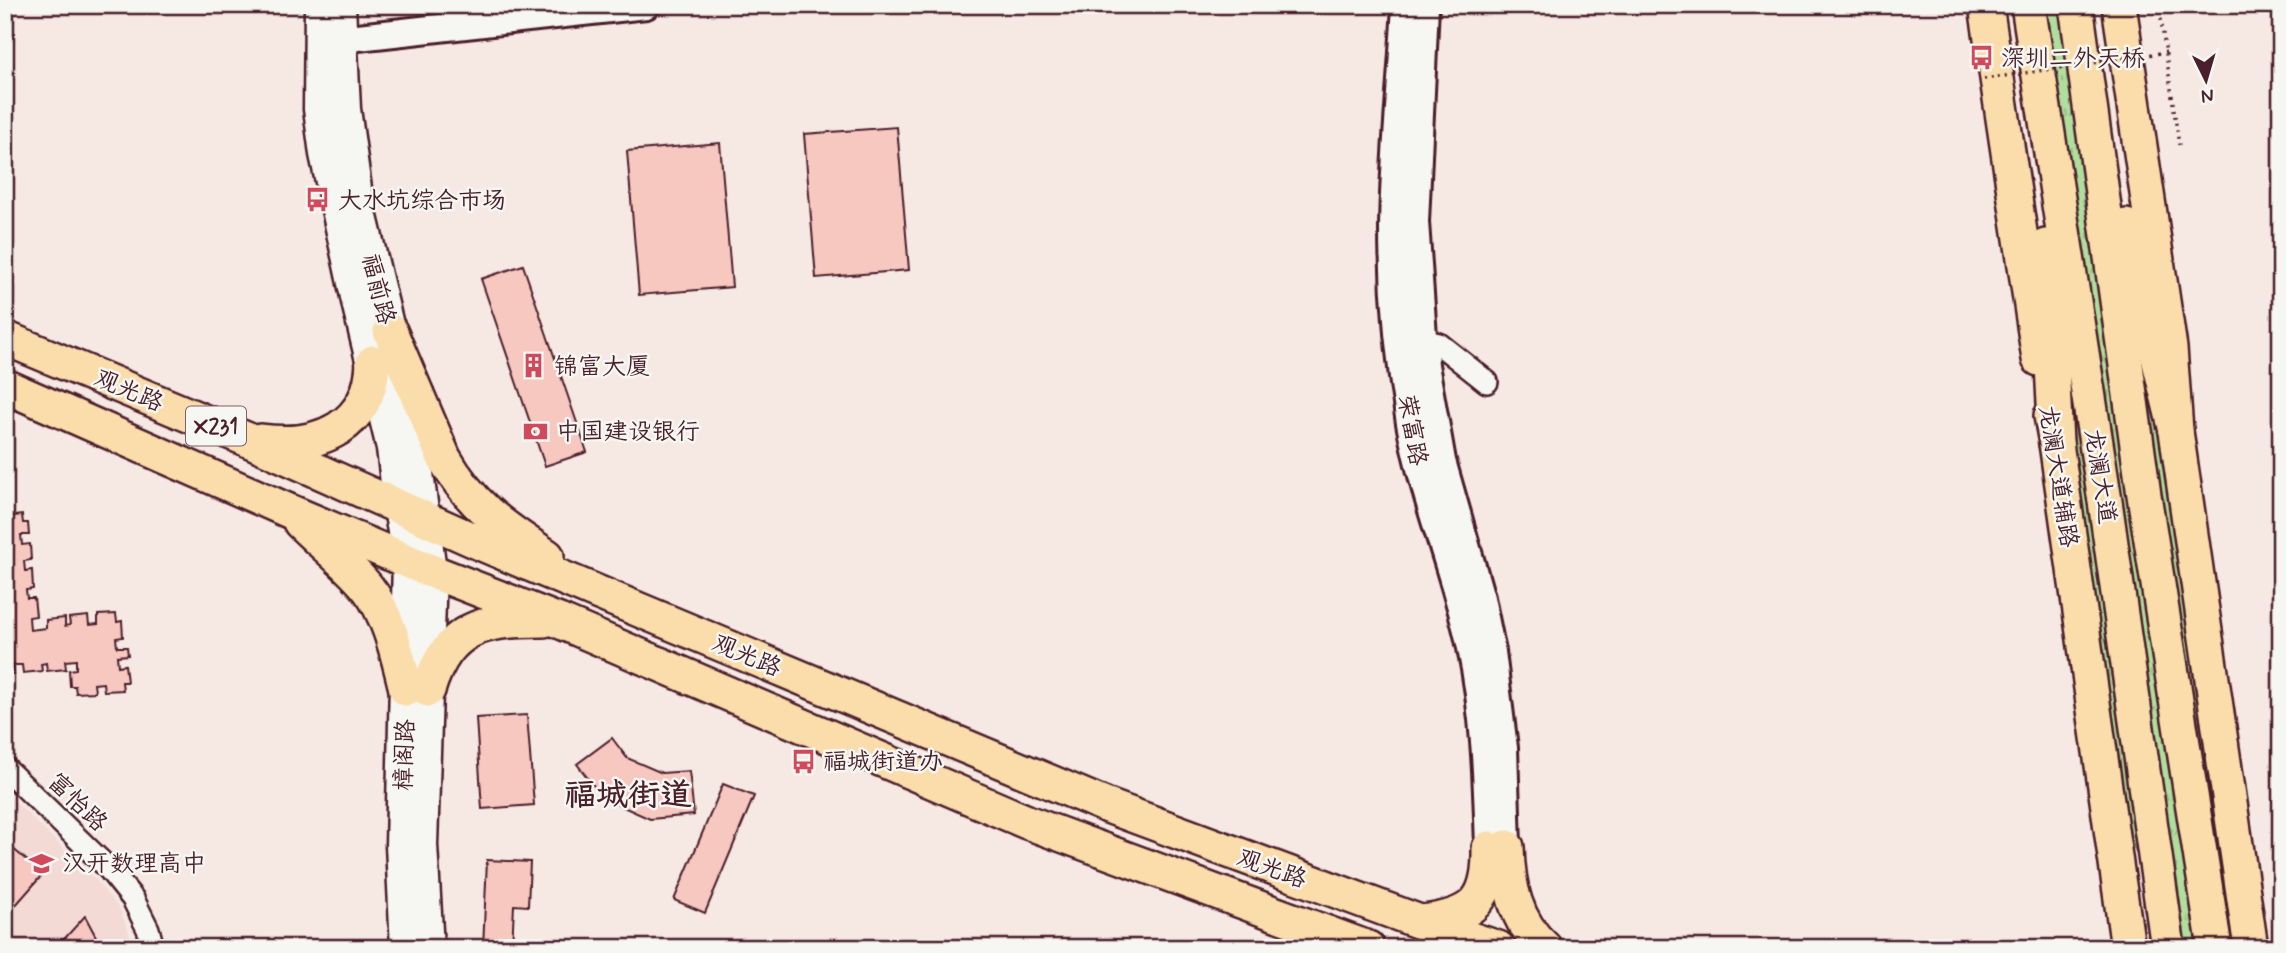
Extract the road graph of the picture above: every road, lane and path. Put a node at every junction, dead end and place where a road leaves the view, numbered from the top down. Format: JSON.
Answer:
{"nodes":[{"id":1,"x":320,"y":5,"type":"edge"},
{"id":2,"x":340,"y":5,"type":"edge"},
{"id":3,"x":646,"y":5,"type":"edge"},
{"id":4,"x":1406,"y":5,"type":"edge"},
{"id":5,"x":1425,"y":5,"type":"edge"},
{"id":6,"x":1986,"y":5,"type":"edge"},
{"id":7,"x":2028,"y":5,"type":"edge"},
{"id":8,"x":2076,"y":5,"type":"edge"},
{"id":9,"x":2119,"y":5,"type":"edge"},
{"id":10,"x":2159,"y":5,"type":"edge"},
{"id":11,"x":340,"y":39,"type":"junction"},
{"id":12,"x":2167,"y":52,"type":"junction"},
{"id":13,"x":2084,"y":53,"type":"junction"},
{"id":14,"x":2036,"y":62,"type":"junction"},
{"id":15,"x":1984,"y":79,"type":"dead end"},
{"id":16,"x":2179,"y":145,"type":"dead end"},
{"id":17,"x":390,"y":331,"type":"junction"},
{"id":18,"x":5,"y":338,"type":"edge"},
{"id":19,"x":1411,"y":344,"type":"junction"},
{"id":20,"x":373,"y":362,"type":"junction"},
{"id":21,"x":1488,"y":382,"type":"dead end"},
{"id":22,"x":5,"y":386,"type":"edge"},
{"id":23,"x":2176,"y":431,"type":"junction"},
{"id":24,"x":246,"y":439,"type":"junction"},
{"id":25,"x":2056,"y":443,"type":"junction"},
{"id":26,"x":289,"y":511,"type":"junction"},
{"id":27,"x":412,"y":514,"type":"junction"},
{"id":28,"x":419,"y":566,"type":"junction"},
{"id":29,"x":610,"y":598,"type":"junction"},
{"id":30,"x":559,"y":621,"type":"junction"},
{"id":31,"x":417,"y":690,"type":"junction"},
{"id":32,"x":5,"y":768,"type":"edge"},
{"id":33,"x":1498,"y":847,"type":"junction"},
{"id":34,"x":1420,"y":922,"type":"junction"},
{"id":35,"x":153,"y":948,"type":"edge"},
{"id":36,"x":406,"y":948,"type":"edge"},
{"id":37,"x":428,"y":948,"type":"edge"},
{"id":38,"x":1368,"y":948,"type":"edge"},
{"id":39,"x":1498,"y":948,"type":"edge"},
{"id":40,"x":1545,"y":948,"type":"edge"},
{"id":41,"x":2128,"y":948,"type":"edge"},
{"id":42,"x":2168,"y":948,"type":"edge"},
{"id":43,"x":2214,"y":948,"type":"edge"},
{"id":44,"x":2251,"y":948,"type":"edge"}],
"edges":[{"from":1,"to":20,"type":"main road","name":"福前路"},
{"from":2,"to":11,"type":"main road","name":"福前路"},
{"from":3,"to":11,"type":"street"},
{"from":4,"to":19,"type":"street","name":"荣富路"},
{"from":5,"to":19,"type":"street","name":"荣富路"},
{"from":6,"to":25,"type":"main road","name":"龙澜大道辅路"},
{"from":7,"to":14,"type":"main road","name":"龙澜大道"},
{"from":8,"to":13,"type":"main road","name":"龙澜大道"},
{"from":9,"to":23,"type":"main road"},
{"from":10,"to":12,"type":"path"},
{"from":11,"to":17,"type":"main road","name":"福前路"},
{"from":12,"to":15,"type":"path","bridge":true},
{"from":12,"to":16,"type":"path"},
{"from":13,"to":23,"type":"main road"},
{"from":13,"to":43,"type":"main road","name":"龙澜大道"},
{"from":14,"to":25,"type":"main road"},
{"from":14,"to":42,"type":"main road","name":"龙澜大道"},
{"from":17,"to":27,"type":"main road","name":"福前路"},
{"from":17,"to":29,"type":"main road"},
{"from":18,"to":24,"type":"main road","name":"观光路","number":"X231"},
{"from":19,"to":21,"type":"street"},
{"from":19,"to":33,"type":"street","name":"荣富路"},
{"from":20,"to":24,"type":"main road"},
{"from":20,"to":27,"type":"main road","name":"福前路"},
{"from":22,"to":26,"type":"main road","name":"观光路","number":"X231"},
{"from":23,"to":44,"type":"main road"},
{"from":24,"to":27,"type":"main road","name":"观光路","number":"X231"},
{"from":25,"to":41,"type":"main road","name":"龙澜大道辅路"},
{"from":26,"to":28,"type":"main road","name":"观光路","number":"X231"},
{"from":26,"to":31,"type":"main road"},
{"from":27,"to":28,"type":"main road","name":"福前路"},
{"from":27,"to":29,"type":"main road","name":"观光路","number":"X231"},
{"from":28,"to":30,"type":"main road","name":"观光路","number":"X231"},
{"from":28,"to":31,"type":"main road","name":"樟阁路"},
{"from":29,"to":34,"type":"main road","name":"观光路","number":"X231"},
{"from":30,"to":31,"type":"main road"},
{"from":30,"to":38,"type":"main road","name":"观光路","number":"X231"},
{"from":31,"to":36,"type":"main road","name":"樟阁路"},
{"from":31,"to":37,"type":"main road","name":"樟阁路"},
{"from":32,"to":35,"type":"street","name":"富怡路"},
{"from":33,"to":34,"type":"main road"},
{"from":33,"to":40,"type":"main road"},
{"from":34,"to":39,"type":"main road","name":"观光路","number":"X231"}]}
